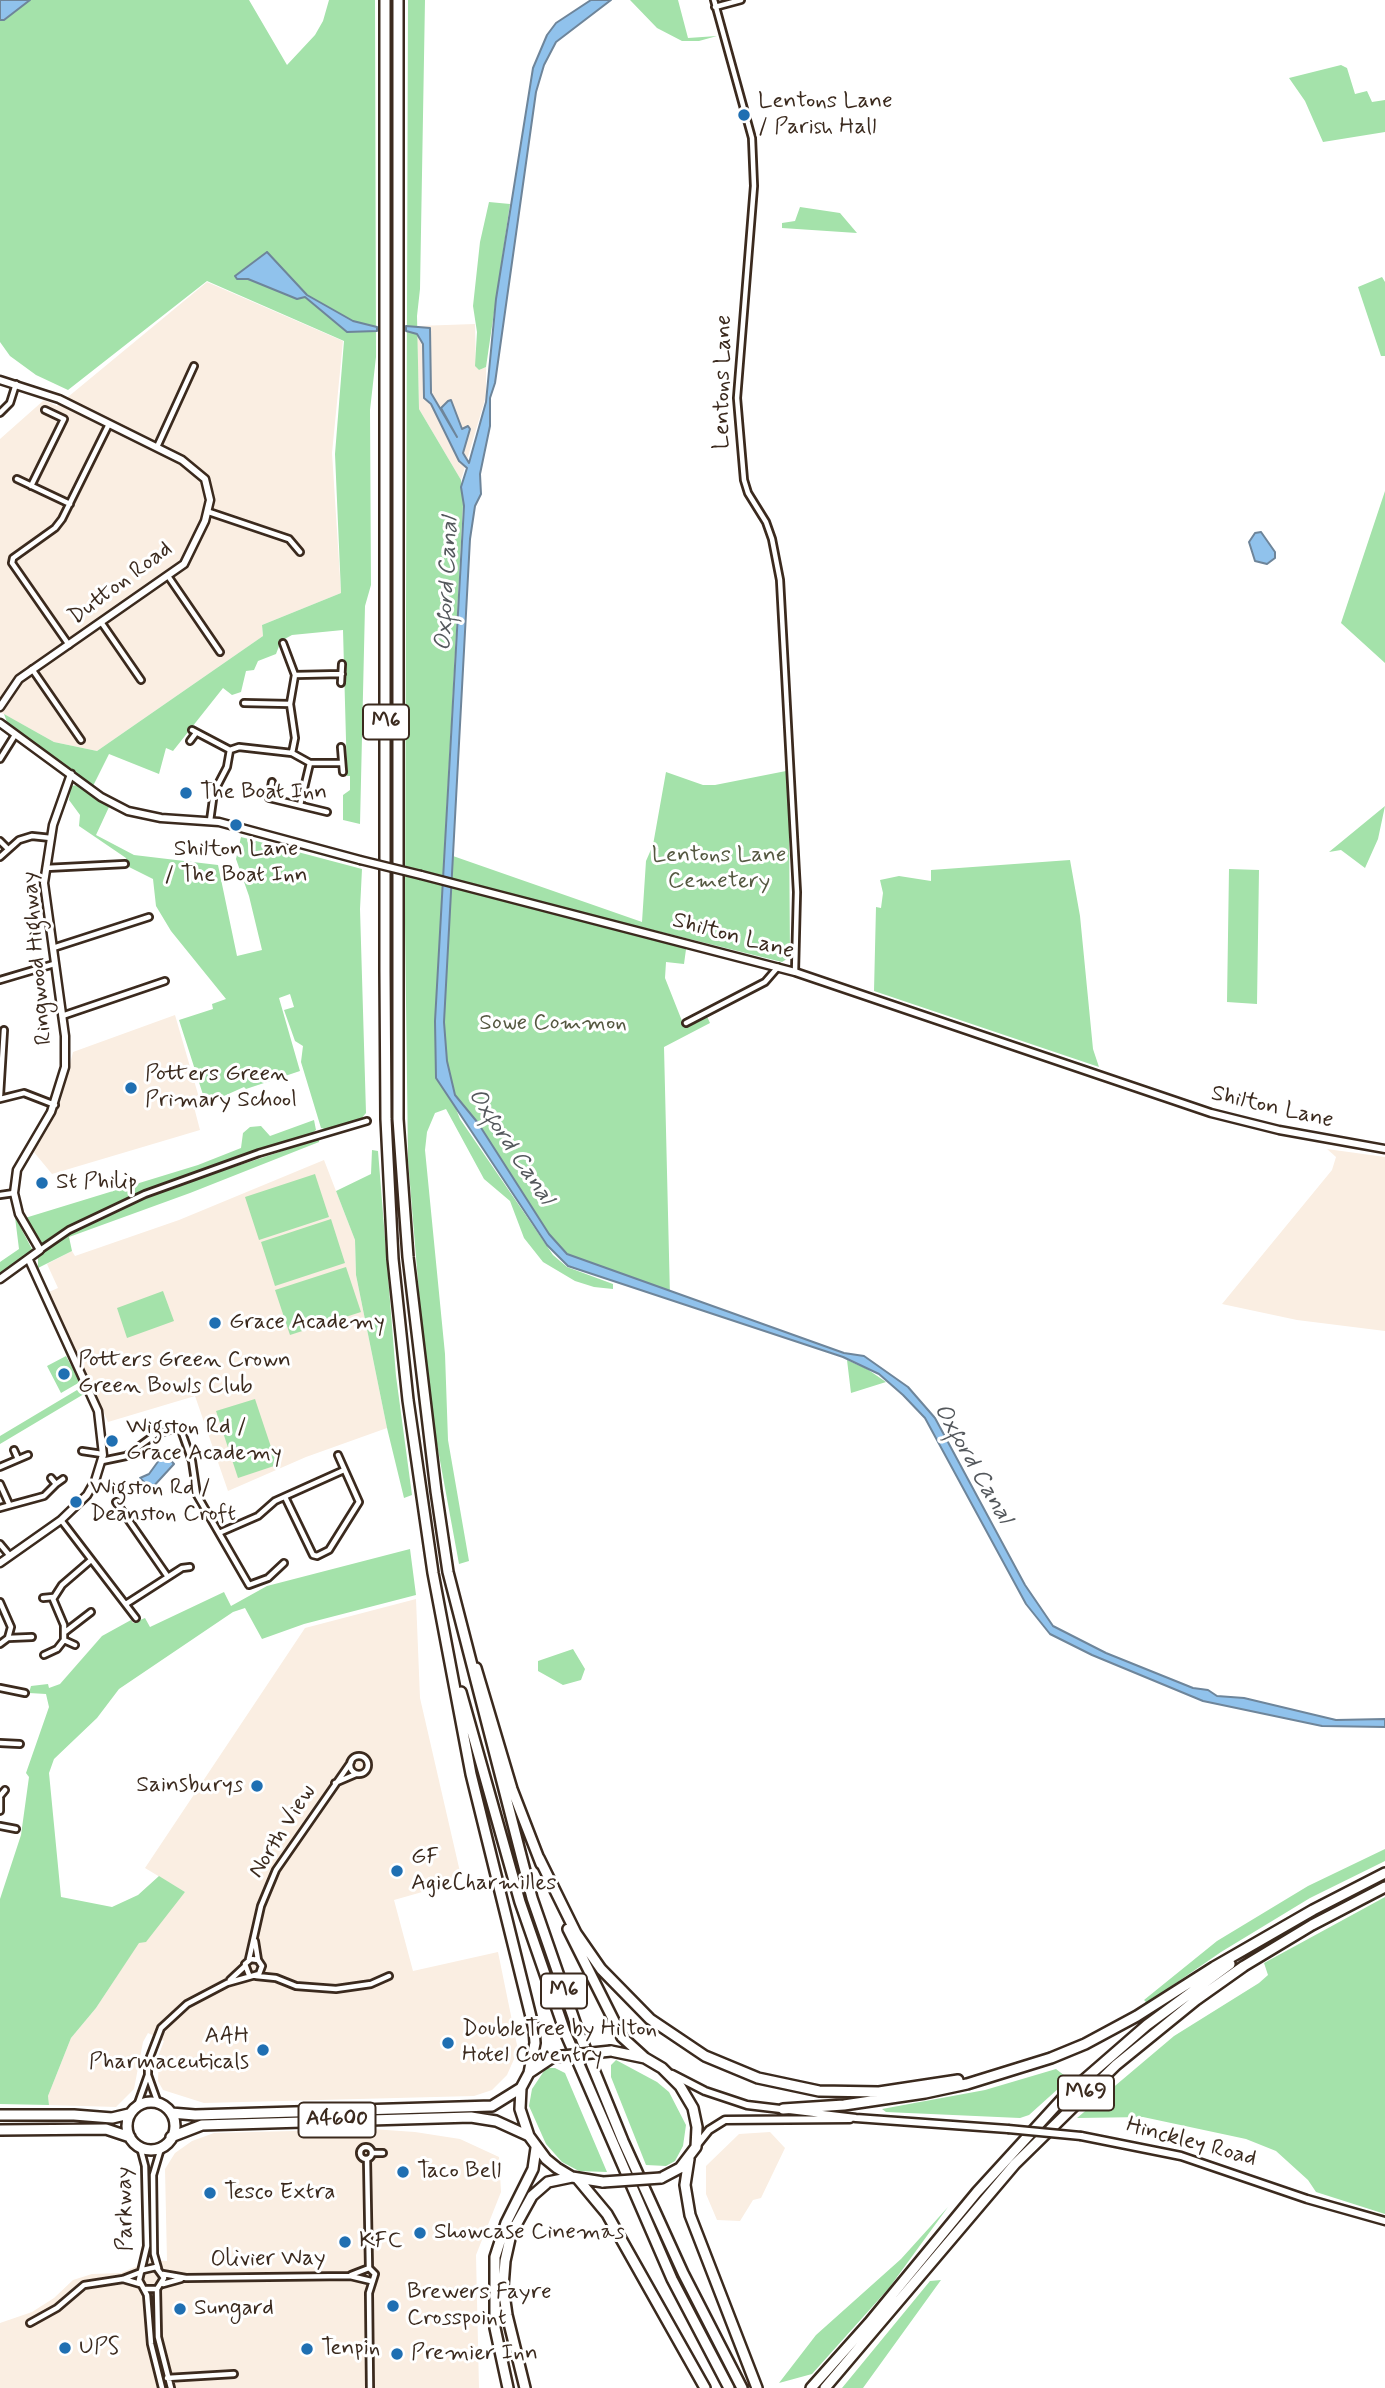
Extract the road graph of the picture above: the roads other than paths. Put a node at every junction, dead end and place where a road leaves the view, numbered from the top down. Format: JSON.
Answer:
{"nodes":[{"id":1,"x":385,"y":0,"type":"edge"},
{"id":2,"x":398,"y":0,"type":"edge"},
{"id":3,"x":714,"y":0,"type":"edge"},
{"id":4,"x":741,"y":0,"type":"edge"},
{"id":5,"x":715,"y":7,"type":"junction"},
{"id":6,"x":194,"y":366,"type":"dead end"},
{"id":7,"x":0,"y":380,"type":"edge"},
{"id":8,"x":16,"y":383,"type":"junction"},
{"id":9,"x":45,"y":410,"type":"dead end"},
{"id":10,"x":0,"y":412,"type":"edge"},
{"id":11,"x":109,"y":423,"type":"junction"},
{"id":12,"x":157,"y":447,"type":"junction"},
{"id":13,"x":17,"y":479,"type":"dead end"},
{"id":14,"x":31,"y":486,"type":"junction"},
{"id":15,"x":70,"y":504,"type":"junction"},
{"id":16,"x":209,"y":512,"type":"junction"},
{"id":17,"x":300,"y":552,"type":"dead end"},
{"id":18,"x":168,"y":576,"type":"junction"},
{"id":19,"x":101,"y":622,"type":"junction"},
{"id":20,"x":283,"y":643,"type":"dead end"},
{"id":21,"x":69,"y":645,"type":"junction"},
{"id":22,"x":220,"y":652,"type":"dead end"},
{"id":23,"x":342,"y":664,"type":"dead end"},
{"id":24,"x":32,"y":669,"type":"junction"},
{"id":25,"x":342,"y":674,"type":"junction"},
{"id":26,"x":295,"y":675,"type":"junction"},
{"id":27,"x":141,"y":680,"type":"dead end"},
{"id":28,"x":341,"y":683,"type":"dead end"},
{"id":29,"x":244,"y":703,"type":"dead end"},
{"id":30,"x":290,"y":704,"type":"junction"},
{"id":31,"x":0,"y":707,"type":"edge"},
{"id":32,"x":0,"y":723,"type":"edge"},
{"id":33,"x":15,"y":735,"type":"junction"},
{"id":34,"x":81,"y":740,"type":"dead end"},
{"id":35,"x":190,"y":741,"type":"dead end"},
{"id":36,"x":341,"y":747,"type":"dead end"},
{"id":37,"x":230,"y":750,"type":"junction"},
{"id":38,"x":292,"y":753,"type":"junction"},
{"id":39,"x":0,"y":759,"type":"edge"},
{"id":40,"x":310,"y":763,"type":"junction"},
{"id":41,"x":342,"y":763,"type":"junction"},
{"id":42,"x":343,"y":772,"type":"dead end"},
{"id":43,"x":71,"y":774,"type":"junction"},
{"id":44,"x":272,"y":782,"type":"dead end"},
{"id":45,"x":300,"y":805,"type":"junction"},
{"id":46,"x":327,"y":812,"type":"dead end"},
{"id":47,"x":210,"y":821,"type":"junction"},
{"id":48,"x":51,"y":838,"type":"junction"},
{"id":49,"x":0,"y":841,"type":"edge"},
{"id":50,"x":7,"y":848,"type":"junction"},
{"id":51,"x":0,"y":857,"type":"edge"},
{"id":52,"x":125,"y":864,"type":"dead end"},
{"id":53,"x":45,"y":868,"type":"junction"},
{"id":54,"x":149,"y":917,"type":"dead end"},
{"id":55,"x":52,"y":948,"type":"junction"},
{"id":56,"x":54,"y":964,"type":"junction"},
{"id":57,"x":778,"y":967,"type":"junction"},
{"id":58,"x":795,"y":972,"type":"junction"},
{"id":59,"x":0,"y":980,"type":"edge"},
{"id":60,"x":165,"y":981,"type":"dead end"},
{"id":61,"x":62,"y":1016,"type":"junction"},
{"id":62,"x":686,"y":1023,"type":"dead end"},
{"id":63,"x":4,"y":1030,"type":"dead end"},
{"id":64,"x":0,"y":1097,"type":"edge"},
{"id":65,"x":55,"y":1105,"type":"junction"},
{"id":66,"x":367,"y":1121,"type":"dead end"},
{"id":67,"x":1385,"y":1149,"type":"edge"},
{"id":68,"x":14,"y":1193,"type":"junction"},
{"id":69,"x":0,"y":1195,"type":"edge"},
{"id":70,"x":40,"y":1250,"type":"junction"},
{"id":71,"x":29,"y":1260,"type":"junction"},
{"id":72,"x":0,"y":1279,"type":"edge"},
{"id":73,"x":15,"y":1450,"type":"dead end"},
{"id":74,"x":82,"y":1451,"type":"dead end"},
{"id":75,"x":28,"y":1455,"type":"dead end"},
{"id":76,"x":338,"y":1455,"type":"dead end"},
{"id":77,"x":103,"y":1458,"type":"junction"},
{"id":78,"x":18,"y":1459,"type":"junction"},
{"id":79,"x":0,"y":1468,"type":"edge"},
{"id":80,"x":344,"y":1470,"type":"junction"},
{"id":81,"x":51,"y":1478,"type":"dead end"},
{"id":82,"x":63,"y":1479,"type":"dead end"},
{"id":83,"x":0,"y":1484,"type":"edge"},
{"id":84,"x":56,"y":1484,"type":"junction"},
{"id":85,"x":285,"y":1497,"type":"junction"},
{"id":86,"x":116,"y":1502,"type":"dead end"},
{"id":87,"x":9,"y":1504,"type":"junction"},
{"id":88,"x":0,"y":1508,"type":"edge"},
{"id":89,"x":61,"y":1520,"type":"junction"},
{"id":90,"x":219,"y":1533,"type":"junction"},
{"id":91,"x":0,"y":1544,"type":"edge"},
{"id":92,"x":10,"y":1556,"type":"junction"},
{"id":93,"x":91,"y":1560,"type":"junction"},
{"id":94,"x":185,"y":1560,"type":"dead end"},
{"id":95,"x":0,"y":1563,"type":"edge"},
{"id":96,"x":284,"y":1563,"type":"dead end"},
{"id":97,"x":448,"y":1572,"type":"junction"},
{"id":98,"x":433,"y":1573,"type":"junction"},
{"id":99,"x":168,"y":1577,"type":"junction"},
{"id":100,"x":53,"y":1597,"type":"junction"},
{"id":101,"x":43,"y":1598,"type":"dead end"},
{"id":102,"x":0,"y":1602,"type":"edge"},
{"id":103,"x":125,"y":1604,"type":"junction"},
{"id":104,"x":91,"y":1612,"type":"dead end"},
{"id":105,"x":136,"y":1618,"type":"dead end"},
{"id":106,"x":65,"y":1632,"type":"junction"},
{"id":107,"x":32,"y":1637,"type":"dead end"},
{"id":108,"x":8,"y":1638,"type":"junction"},
{"id":109,"x":64,"y":1640,"type":"junction"},
{"id":110,"x":0,"y":1644,"type":"edge"},
{"id":111,"x":75,"y":1645,"type":"dead end"},
{"id":112,"x":44,"y":1655,"type":"dead end"},
{"id":113,"x":0,"y":1688,"type":"edge"},
{"id":114,"x":25,"y":1693,"type":"dead end"},
{"id":115,"x":0,"y":1743,"type":"edge"},
{"id":116,"x":20,"y":1744,"type":"dead end"},
{"id":117,"x":351,"y":1762,"type":"junction"},
{"id":118,"x":356,"y":1773,"type":"junction"},
{"id":119,"x":334,"y":1784,"type":"junction"},
{"id":120,"x":5,"y":1790,"type":"dead end"},
{"id":121,"x":0,"y":1797,"type":"edge"},
{"id":122,"x":0,"y":1811,"type":"edge"},
{"id":123,"x":0,"y":1826,"type":"edge"},
{"id":124,"x":16,"y":1829,"type":"dead end"},
{"id":125,"x":539,"y":1858,"type":"junction"},
{"id":126,"x":1385,"y":1873,"type":"edge"},
{"id":127,"x":1385,"y":1887,"type":"edge"},
{"id":128,"x":1275,"y":1933,"type":"junction"},
{"id":129,"x":254,"y":1940,"type":"junction"},
{"id":130,"x":248,"y":1960,"type":"junction"},
{"id":131,"x":260,"y":1963,"type":"junction"},
{"id":132,"x":244,"y":1967,"type":"junction"},
{"id":133,"x":252,"y":1976,"type":"junction"},
{"id":134,"x":389,"y":1976,"type":"dead end"},
{"id":135,"x":276,"y":1978,"type":"junction"},
{"id":136,"x":227,"y":1983,"type":"junction"},
{"id":137,"x":645,"y":2058,"type":"junction"},
{"id":138,"x":662,"y":2068,"type":"junction"},
{"id":139,"x":529,"y":2073,"type":"junction"},
{"id":140,"x":999,"y":2074,"type":"junction"},
{"id":141,"x":148,"y":2075,"type":"junction"},
{"id":142,"x":521,"y":2088,"type":"junction"},
{"id":143,"x":158,"y":2103,"type":"junction"},
{"id":144,"x":137,"y":2106,"type":"junction"},
{"id":145,"x":783,"y":2109,"type":"junction"},
{"id":146,"x":171,"y":2113,"type":"junction"},
{"id":147,"x":0,"y":2115,"type":"edge"},
{"id":148,"x":129,"y":2115,"type":"junction"},
{"id":149,"x":856,"y":2118,"type":"junction"},
{"id":150,"x":0,"y":2130,"type":"edge"},
{"id":151,"x":529,"y":2136,"type":"junction"},
{"id":152,"x":130,"y":2137,"type":"junction"},
{"id":153,"x":170,"y":2137,"type":"junction"},
{"id":154,"x":140,"y":2147,"type":"junction"},
{"id":155,"x":696,"y":2147,"type":"junction"},
{"id":156,"x":161,"y":2148,"type":"junction"},
{"id":157,"x":536,"y":2148,"type":"junction"},
{"id":158,"x":372,"y":2153,"type":"junction"},
{"id":159,"x":383,"y":2154,"type":"dead end"},
{"id":160,"x":690,"y":2158,"type":"junction"},
{"id":161,"x":367,"y":2159,"type":"junction"},
{"id":162,"x":574,"y":2178,"type":"junction"},
{"id":163,"x":1385,"y":2221,"type":"edge"},
{"id":164,"x":158,"y":2268,"type":"junction"},
{"id":165,"x":369,"y":2268,"type":"junction"},
{"id":166,"x":142,"y":2271,"type":"junction"},
{"id":167,"x":362,"y":2272,"type":"junction"},
{"id":168,"x":163,"y":2274,"type":"junction"},
{"id":169,"x":350,"y":2276,"type":"junction"},
{"id":170,"x":186,"y":2278,"type":"junction"},
{"id":171,"x":122,"y":2279,"type":"junction"},
{"id":172,"x":366,"y":2280,"type":"junction"},
{"id":173,"x":140,"y":2284,"type":"junction"},
{"id":174,"x":163,"y":2284,"type":"junction"},
{"id":175,"x":145,"y":2289,"type":"junction"},
{"id":176,"x":157,"y":2289,"type":"junction"},
{"id":177,"x":30,"y":2323,"type":"dead end"},
{"id":178,"x":234,"y":2374,"type":"dead end"},
{"id":179,"x":167,"y":2378,"type":"junction"},
{"id":180,"x":162,"y":2388,"type":"edge"},
{"id":181,"x":171,"y":2388,"type":"edge"},
{"id":182,"x":370,"y":2388,"type":"edge"},
{"id":183,"x":508,"y":2388,"type":"edge"},
{"id":184,"x":525,"y":2388,"type":"edge"},
{"id":185,"x":703,"y":2388,"type":"edge"},
{"id":186,"x":726,"y":2388,"type":"edge"},
{"id":187,"x":743,"y":2388,"type":"edge"},
{"id":188,"x":757,"y":2388,"type":"edge"},
{"id":189,"x":811,"y":2388,"type":"edge"},
{"id":190,"x":825,"y":2388,"type":"edge"}],
"edges":[{"from":1,"to":98,"type":"highway","number":"M6"},
{"from":2,"to":97,"type":"highway","number":"M6"},
{"from":3,"to":5,"type":"street","name":"Lentons Lane"},
{"from":4,"to":5,"type":"street"},
{"from":5,"to":58,"type":"street","name":"Lentons Lane"},
{"from":6,"to":12,"type":"street"},
{"from":7,"to":8,"type":"street"},
{"from":8,"to":10,"type":"street"},
{"from":8,"to":11,"type":"street"},
{"from":9,"to":14,"type":"street"},
{"from":11,"to":12,"type":"street"},
{"from":11,"to":15,"type":"street"},
{"from":12,"to":16,"type":"street"},
{"from":13,"to":14,"type":"street"},
{"from":14,"to":15,"type":"street"},
{"from":15,"to":21,"type":"street"},
{"from":16,"to":17,"type":"street"},
{"from":16,"to":18,"type":"street","name":"Dutton Road"},
{"from":18,"to":19,"type":"street","name":"Dutton Road"},
{"from":18,"to":22,"type":"street"},
{"from":19,"to":21,"type":"street","name":"Dutton Road"},
{"from":19,"to":27,"type":"street"},
{"from":20,"to":26,"type":"street"},
{"from":21,"to":24,"type":"street","name":"Dutton Road"},
{"from":23,"to":25,"type":"street"},
{"from":24,"to":31,"type":"street","name":"Dutton Road"},
{"from":24,"to":34,"type":"street"},
{"from":25,"to":26,"type":"street"},
{"from":25,"to":28,"type":"street"},
{"from":26,"to":30,"type":"street"},
{"from":29,"to":30,"type":"street"},
{"from":30,"to":38,"type":"street"},
{"from":32,"to":33,"type":"street","name":"Shilton Lane"},
{"from":33,"to":39,"type":"street"},
{"from":33,"to":43,"type":"street","name":"Shilton Lane"},
{"from":35,"to":37,"type":"street"},
{"from":36,"to":41,"type":"street"},
{"from":37,"to":38,"type":"street"},
{"from":37,"to":47,"type":"street"},
{"from":38,"to":40,"type":"street"},
{"from":40,"to":41,"type":"street"},
{"from":40,"to":45,"type":"street"},
{"from":41,"to":42,"type":"street"},
{"from":43,"to":47,"type":"street","name":"Shilton Lane"},
{"from":43,"to":48,"type":"street","name":"Ringwood Highway"},
{"from":44,"to":45,"type":"street"},
{"from":45,"to":46,"type":"street"},
{"from":47,"to":57,"type":"street","name":"Shilton Lane","bridge":true},
{"from":48,"to":50,"type":"street"},
{"from":48,"to":53,"type":"street","name":"Ringwood Highway"},
{"from":49,"to":50,"type":"street"},
{"from":50,"to":51,"type":"street"},
{"from":52,"to":53,"type":"street"},
{"from":53,"to":55,"type":"street","name":"Ringwood Highway"},
{"from":54,"to":55,"type":"street"},
{"from":55,"to":56,"type":"street","name":"Ringwood Highway"},
{"from":56,"to":59,"type":"street"},
{"from":56,"to":61,"type":"street","name":"Ringwood Highway"},
{"from":57,"to":58,"type":"street","name":"Shilton Lane"},
{"from":57,"to":62,"type":"street"},
{"from":58,"to":67,"type":"street","name":"Shilton Lane"},
{"from":60,"to":61,"type":"street"},
{"from":61,"to":65,"type":"street","name":"Ringwood Highway"},
{"from":63,"to":64,"type":"street"},
{"from":64,"to":65,"type":"street"},
{"from":65,"to":68,"type":"street","name":"Ringwood Highway"},
{"from":66,"to":70,"type":"street"},
{"from":68,"to":69,"type":"street"},
{"from":68,"to":70,"type":"street"},
{"from":70,"to":71,"type":"street"},
{"from":71,"to":72,"type":"street"},
{"from":71,"to":77,"type":"street"},
{"from":73,"to":78,"type":"street"},
{"from":74,"to":77,"type":"street"},
{"from":75,"to":78,"type":"street"},
{"from":76,"to":80,"type":"street"},
{"from":77,"to":89,"type":"street"},
{"from":77,"to":90,"type":"street"},
{"from":78,"to":79,"type":"street"},
{"from":80,"to":85,"type":"street"},
{"from":80,"to":85,"type":"street"},
{"from":81,"to":84,"type":"street"},
{"from":82,"to":84,"type":"street"},
{"from":83,"to":87,"type":"street"},
{"from":84,"to":87,"type":"street"},
{"from":85,"to":90,"type":"street"},
{"from":86,"to":99,"type":"street"},
{"from":87,"to":88,"type":"street"},
{"from":89,"to":92,"type":"street"},
{"from":89,"to":93,"type":"street"},
{"from":90,"to":96,"type":"street"},
{"from":91,"to":92,"type":"street"},
{"from":92,"to":95,"type":"street"},
{"from":93,"to":100,"type":"street"},
{"from":93,"to":103,"type":"street"},
{"from":94,"to":99,"type":"street"},
{"from":97,"to":125,"type":"highway"},
{"from":97,"to":187,"type":"highway","number":"M6"},
{"from":98,"to":139,"type":"highway"},
{"from":98,"to":186,"type":"highway","number":"M6"},
{"from":99,"to":103,"type":"street"},
{"from":100,"to":101,"type":"street"},
{"from":100,"to":106,"type":"street"},
{"from":102,"to":108,"type":"street"},
{"from":103,"to":105,"type":"street"},
{"from":104,"to":106,"type":"street"},
{"from":106,"to":109,"type":"street"},
{"from":107,"to":108,"type":"street"},
{"from":108,"to":110,"type":"street"},
{"from":109,"to":111,"type":"street"},
{"from":109,"to":112,"type":"street"},
{"from":113,"to":114,"type":"street"},
{"from":115,"to":116,"type":"street"},
{"from":117,"to":118,"type":"street"},
{"from":117,"to":118,"type":"street"},
{"from":117,"to":119,"type":"street","name":"North View"},
{"from":118,"to":119,"type":"street","name":"North View"},
{"from":119,"to":129,"type":"street","name":"North View"},
{"from":120,"to":121,"type":"street"},
{"from":121,"to":122,"type":"street"},
{"from":123,"to":124,"type":"street"},
{"from":125,"to":137,"type":"highway"},
{"from":125,"to":140,"type":"highway","number":"M69"},
{"from":126,"to":128,"type":"highway","number":"M69"},
{"from":127,"to":190,"type":"highway","number":"M69"},
{"from":128,"to":140,"type":"highway","number":"M69"},
{"from":128,"to":189,"type":"highway","number":"M69"},
{"from":129,"to":130,"type":"street","name":"North View"},
{"from":129,"to":131,"type":"street"},
{"from":130,"to":131,"type":"street"},
{"from":130,"to":132,"type":"street","name":"North View"},
{"from":131,"to":133,"type":"street"},
{"from":131,"to":135,"type":"street"},
{"from":132,"to":133,"type":"street"},
{"from":132,"to":136,"type":"street","name":"North View"},
{"from":133,"to":135,"type":"street"},
{"from":133,"to":136,"type":"street"},
{"from":134,"to":135,"type":"street"},
{"from":136,"to":141,"type":"street"},
{"from":137,"to":138,"type":"highway"},
{"from":137,"to":139,"type":"highway","bridge":true},
{"from":138,"to":145,"type":"street","name":"Hinckley Road"},
{"from":138,"to":155,"type":"highway"},
{"from":139,"to":142,"type":"highway"},
{"from":140,"to":145,"type":"highway","number":"M69"},
{"from":141,"to":143,"type":"street"},
{"from":141,"to":144,"type":"street"},
{"from":142,"to":146,"type":"highway","number":"A4600"},
{"from":142,"to":151,"type":"highway"},
{"from":143,"to":144,"type":"highway"},
{"from":143,"to":146,"type":"highway"},
{"from":144,"to":148,"type":"highway"},
{"from":145,"to":149,"type":"street","name":"Hinckley Road"},
{"from":146,"to":153,"type":"highway"},
{"from":147,"to":148,"type":"highway"},
{"from":148,"to":152,"type":"highway"},
{"from":149,"to":155,"type":"street","name":"Hinckley Road"},
{"from":149,"to":163,"type":"street","name":"Hinckley Road","bridge":true},
{"from":150,"to":152,"type":"highway"},
{"from":151,"to":153,"type":"highway","number":"A4600"},
{"from":151,"to":157,"type":"highway"},
{"from":152,"to":154,"type":"highway"},
{"from":153,"to":156,"type":"highway"},
{"from":154,"to":156,"type":"highway"},
{"from":154,"to":166,"type":"street","name":"Parkway"},
{"from":155,"to":160,"type":"highway"},
{"from":156,"to":164,"type":"street","name":"Parkway"},
{"from":157,"to":162,"type":"highway"},
{"from":157,"to":183,"type":"highway"},
{"from":158,"to":159,"type":"street"},
{"from":158,"to":161,"type":"street"},
{"from":158,"to":161,"type":"street"},
{"from":160,"to":162,"type":"highway","bridge":true},
{"from":160,"to":188,"type":"highway"},
{"from":161,"to":165,"type":"street"},
{"from":162,"to":184,"type":"highway"},
{"from":162,"to":185,"type":"highway"},
{"from":164,"to":166,"type":"street"},
{"from":164,"to":168,"type":"street"},
{"from":165,"to":167,"type":"street","name":"Olivier Way"},
{"from":165,"to":172,"type":"street"},
{"from":166,"to":171,"type":"street"},
{"from":166,"to":173,"type":"street"},
{"from":167,"to":169,"type":"street","name":"Olivier Way"},
{"from":167,"to":172,"type":"street"},
{"from":168,"to":170,"type":"street","name":"Olivier Way"},
{"from":168,"to":174,"type":"street"},
{"from":169,"to":170,"type":"street","name":"Olivier Way"},
{"from":169,"to":172,"type":"street","name":"Olivier Way"},
{"from":170,"to":174,"type":"street","name":"Olivier Way"},
{"from":171,"to":173,"type":"street"},
{"from":171,"to":177,"type":"street"},
{"from":172,"to":182,"type":"street"},
{"from":173,"to":175,"type":"street"},
{"from":174,"to":176,"type":"street"},
{"from":175,"to":176,"type":"street"},
{"from":175,"to":180,"type":"street"},
{"from":176,"to":179,"type":"street"},
{"from":178,"to":179,"type":"street"},
{"from":179,"to":181,"type":"street"}]}
